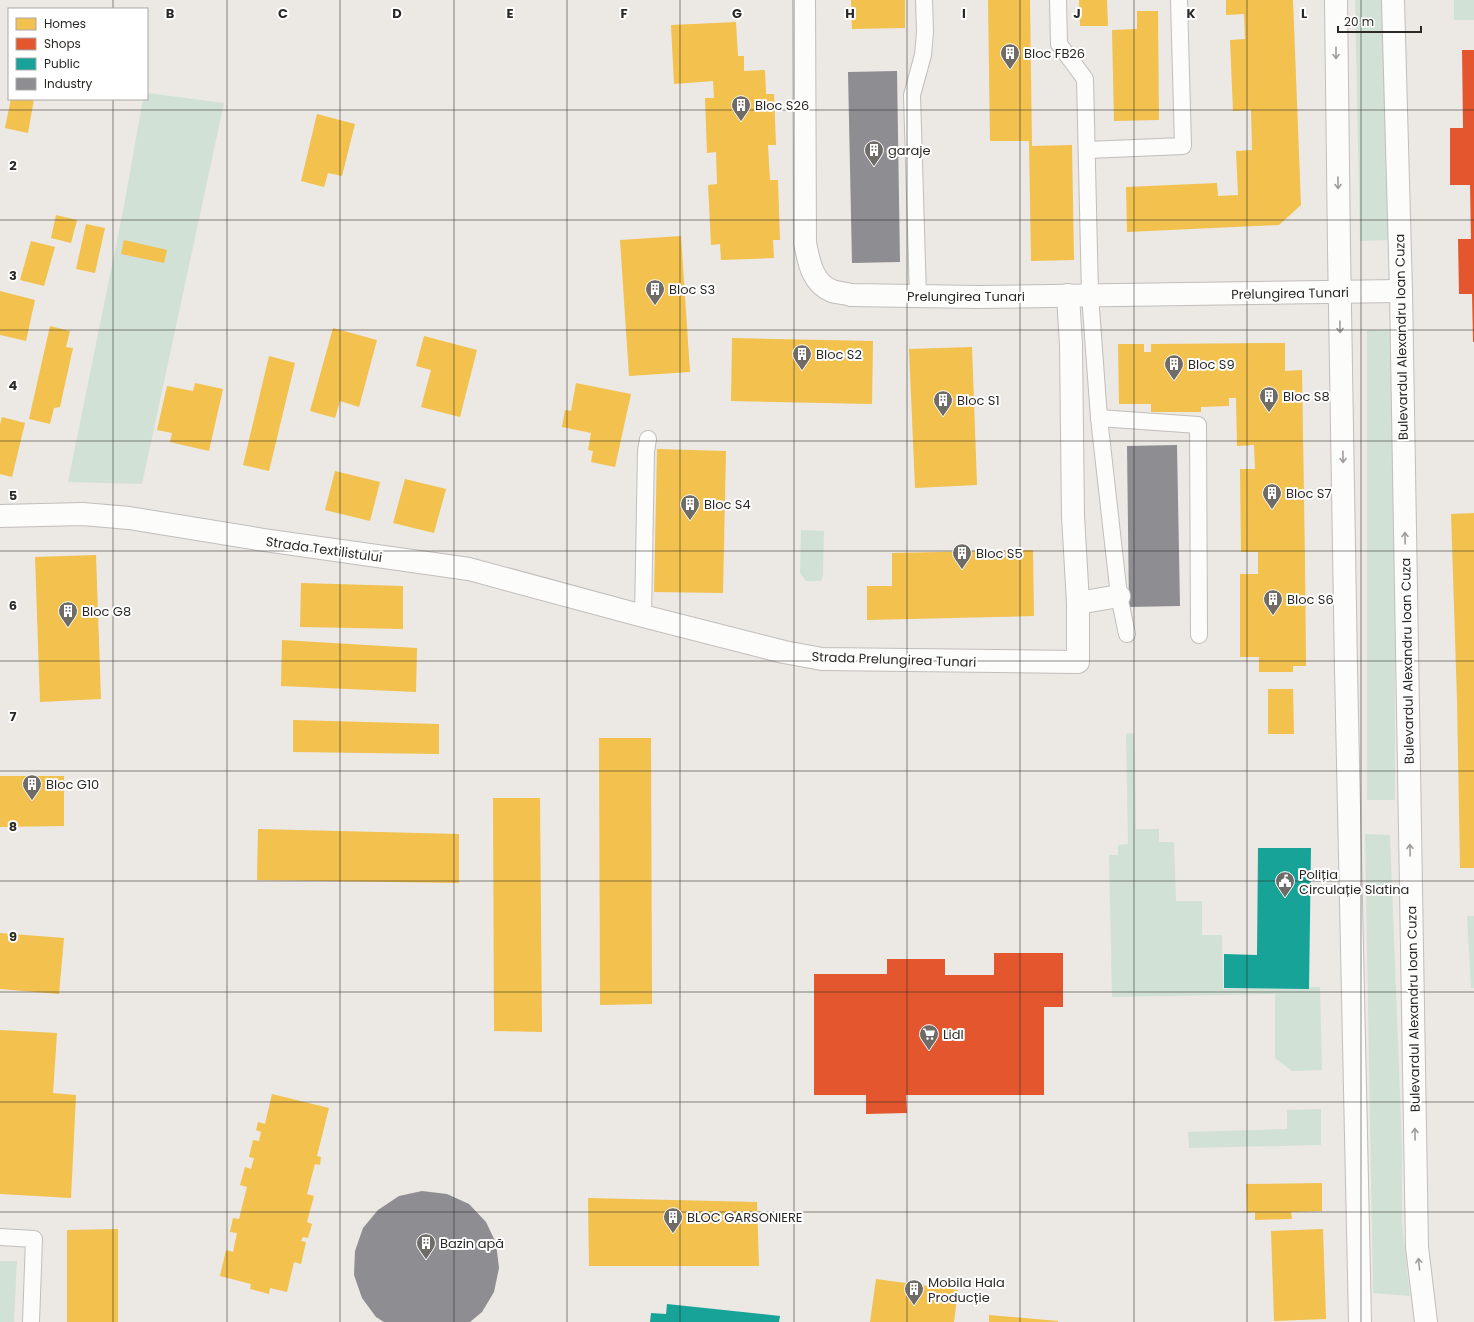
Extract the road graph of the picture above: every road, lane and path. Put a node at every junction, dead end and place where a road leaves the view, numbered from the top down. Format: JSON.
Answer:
{"nodes":[{"id":1,"x":804,"y":0,"type":"edge"},
{"id":2,"x":924,"y":0,"type":"edge"},
{"id":3,"x":1058,"y":0,"type":"edge"},
{"id":4,"x":1179,"y":0,"type":"edge"},
{"id":5,"x":1336,"y":0,"type":"edge"},
{"id":6,"x":1393,"y":0,"type":"edge"},
{"id":7,"x":1087,"y":150,"type":"junction"},
{"id":8,"x":1340,"y":292,"type":"junction"},
{"id":9,"x":1401,"y":292,"type":"junction"},
{"id":10,"x":1068,"y":295,"type":"junction"},
{"id":11,"x":1090,"y":295,"type":"junction"},
{"id":12,"x":918,"y":297,"type":"junction"},
{"id":13,"x":1099,"y":418,"type":"junction"},
{"id":14,"x":648,"y":439,"type":"dead end"},
{"id":15,"x":0,"y":516,"type":"edge"},
{"id":16,"x":1119,"y":596,"type":"junction"},
{"id":17,"x":1078,"y":603,"type":"junction"},
{"id":18,"x":643,"y":616,"type":"junction"},
{"id":19,"x":1127,"y":634,"type":"dead end"},
{"id":20,"x":1199,"y":636,"type":"dead end"},
{"id":21,"x":0,"y":1237,"type":"edge"},
{"id":22,"x":31,"y":1322,"type":"edge"},
{"id":23,"x":1360,"y":1322,"type":"edge"},
{"id":24,"x":1426,"y":1322,"type":"edge"}],
"edges":[{"from":1,"to":12,"type":"main road","name":"Prelungirea Tunari"},
{"from":2,"to":12,"type":"lane"},
{"from":3,"to":7,"type":"lane"},
{"from":4,"to":7,"type":"lane"},
{"from":5,"to":8,"type":"main road","one_way":true},
{"from":6,"to":9,"type":"main road","name":"Bulevardul Alexandru Ioan Cuza"},
{"from":7,"to":11,"type":"lane"},
{"from":8,"to":9,"type":"main road","name":"Prelungirea Tunari"},
{"from":8,"to":11,"type":"main road","name":"Prelungirea Tunari"},
{"from":8,"to":23,"type":"main road","one_way":true},
{"from":24,"to":9,"type":"main road","name":"Bulevardul Alexandru Ioan Cuza","one_way":true},
{"from":10,"to":11,"type":"main road","name":"Prelungirea Tunari"},
{"from":10,"to":12,"type":"main road","name":"Prelungirea Tunari"},
{"from":10,"to":17,"type":"main road"},
{"from":11,"to":13,"type":"lane"},
{"from":13,"to":16,"type":"lane"},
{"from":13,"to":20,"type":"lane"},
{"from":14,"to":18,"type":"lane"},
{"from":15,"to":18,"type":"main road","name":"Strada Textilistului"},
{"from":16,"to":17,"type":"main road"},
{"from":16,"to":19,"type":"lane"},
{"from":17,"to":18,"type":"main road","name":"Strada Prelungirea Tunari"},
{"from":21,"to":22,"type":"lane"}]}
